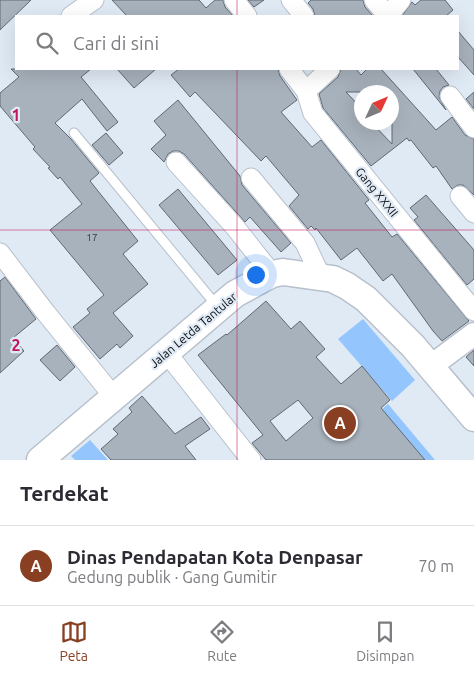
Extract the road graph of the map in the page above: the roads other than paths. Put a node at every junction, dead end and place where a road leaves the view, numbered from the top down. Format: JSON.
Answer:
{"nodes":[{"id":1,"x":94,"y":0,"type":"edge"},
{"id":2,"x":234,"y":0,"type":"edge"},
{"id":3,"x":291,"y":0,"type":"edge"},
{"id":4,"x":374,"y":0,"type":"edge"},
{"id":5,"x":400,"y":0,"type":"edge"},
{"id":6,"x":72,"y":15,"type":"edge"},
{"id":7,"x":246,"y":15,"type":"edge"},
{"id":8,"x":303,"y":15,"type":"edge"},
{"id":9,"x":387,"y":15,"type":"edge"},
{"id":10,"x":389,"y":15,"type":"edge"},
{"id":11,"x":289,"y":70,"type":"edge"},
{"id":12,"x":329,"y":70,"type":"edge"},
{"id":13,"x":306,"y":91,"type":"junction"},
{"id":14,"x":450,"y":96,"type":"dead end"},
{"id":15,"x":474,"y":128,"type":"edge"},
{"id":16,"x":74,"y":133,"type":"dead end"},
{"id":17,"x":176,"y":162,"type":"dead end"},
{"id":18,"x":251,"y":178,"type":"dead end"},
{"id":19,"x":460,"y":196,"type":"dead end"},
{"id":20,"x":474,"y":213,"type":"edge"},
{"id":21,"x":0,"y":253,"type":"edge"},
{"id":22,"x":272,"y":274,"type":"junction"},
{"id":23,"x":321,"y":277,"type":"junction"},
{"id":24,"x":218,"y":307,"type":"junction"},
{"id":25,"x":474,"y":311,"type":"edge"},
{"id":26,"x":474,"y":334,"type":"edge"},
{"id":27,"x":166,"y":352,"type":"junction"},
{"id":28,"x":431,"y":366,"type":"junction"},
{"id":29,"x":114,"y":397,"type":"junction"},
{"id":30,"x":474,"y":418,"type":"edge"},
{"id":31,"x":40,"y":460,"type":"edge"},
{"id":32,"x":251,"y":460,"type":"edge"}],
"edges":[{"from":1,"to":6,"type":"street"},
{"from":2,"to":7,"type":"street"},
{"from":3,"to":8,"type":"street"},
{"from":4,"to":9,"type":"street"},
{"from":5,"to":10,"type":"street"},
{"from":11,"to":13,"type":"street","name":"Gang XXXII"},
{"from":12,"to":13,"type":"street"},
{"from":13,"to":25,"type":"street","name":"Gang XXXII"},
{"from":14,"to":15,"type":"street"},
{"from":16,"to":24,"type":"lane"},
{"from":17,"to":22,"type":"street"},
{"from":18,"to":23,"type":"street"},
{"from":19,"to":20,"type":"street"},
{"from":21,"to":29,"type":"street"},
{"from":22,"to":23,"type":"main road","name":"Jalan Letda Tantular"},
{"from":22,"to":24,"type":"main road","name":"Jalan Letda Tantular"},
{"from":23,"to":28,"type":"main road","name":"Jalan Letda Tantular"},
{"from":24,"to":27,"type":"main road","name":"Jalan Letda Tantular"},
{"from":26,"to":28,"type":"street"},
{"from":27,"to":29,"type":"main road","name":"Jalan Letda Tantular"},
{"from":27,"to":32,"type":"street"},
{"from":28,"to":30,"type":"main road","name":"Jalan Letda Tantular"},
{"from":29,"to":31,"type":"main road","name":"Jalan Letda Tantular"}]}
